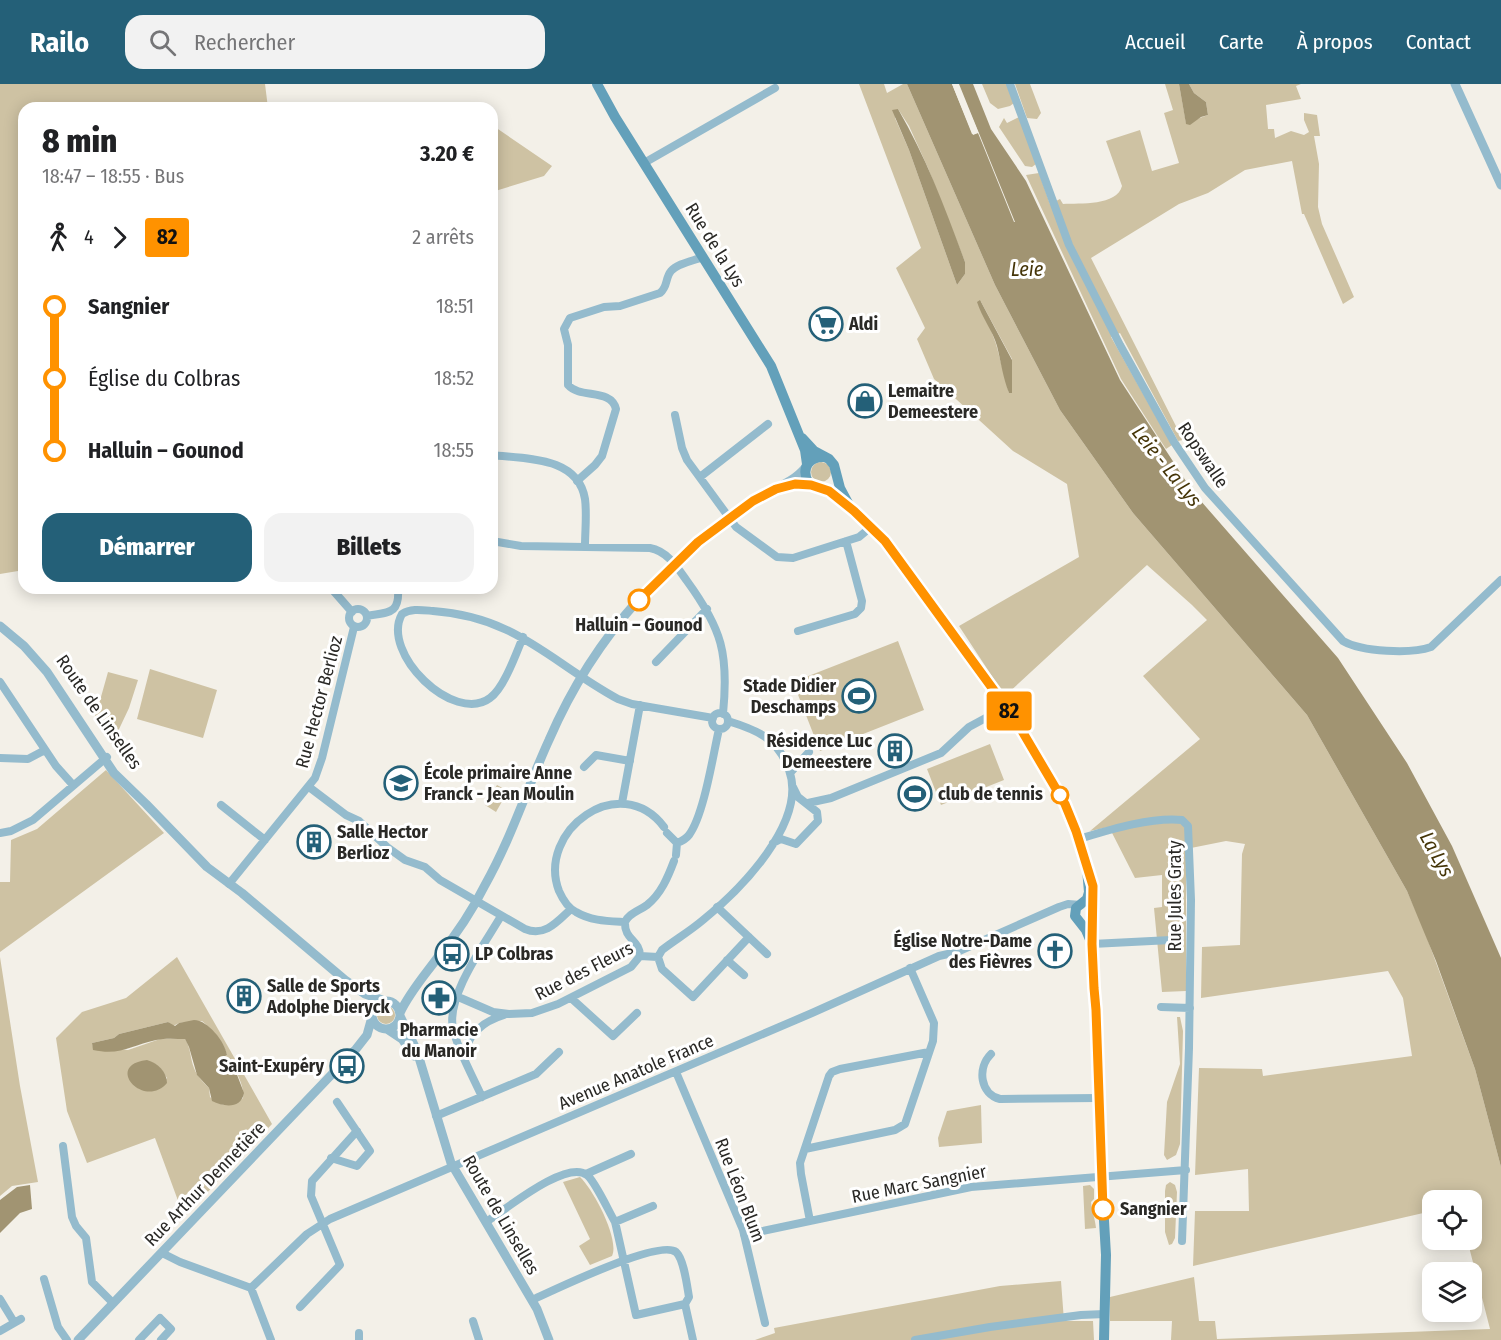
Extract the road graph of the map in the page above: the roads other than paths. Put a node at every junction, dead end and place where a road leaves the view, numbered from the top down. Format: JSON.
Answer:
{"nodes":[{"id":1,"x":597,"y":84,"type":"edge"},
{"id":2,"x":1011,"y":84,"type":"edge"},
{"id":3,"x":1455,"y":84,"type":"edge"},
{"id":4,"x":775,"y":88,"type":"dead end"},
{"id":5,"x":644,"y":163,"type":"junction"},
{"id":6,"x":1501,"y":185,"type":"edge"},
{"id":7,"x":703,"y":257,"type":"junction"},
{"id":8,"x":675,"y":416,"type":"dead end"},
{"id":9,"x":768,"y":424,"type":"dead end"},
{"id":10,"x":796,"y":428,"type":"junction"},
{"id":11,"x":498,"y":456,"type":"edge"},
{"id":12,"x":825,"y":457,"type":"junction"},
{"id":13,"x":806,"y":466,"type":"junction"},
{"id":14,"x":836,"y":472,"type":"junction"},
{"id":15,"x":700,"y":477,"type":"junction"},
{"id":16,"x":577,"y":481,"type":"junction"},
{"id":17,"x":815,"y":487,"type":"junction"},
{"id":18,"x":776,"y":489,"type":"junction"},
{"id":19,"x":854,"y":511,"type":"junction"},
{"id":20,"x":730,"y":518,"type":"junction"},
{"id":21,"x":871,"y":527,"type":"junction"},
{"id":22,"x":846,"y":541,"type":"junction"},
{"id":23,"x":498,"y":542,"type":"edge"},
{"id":24,"x":585,"y":546,"type":"junction"},
{"id":25,"x":674,"y":564,"type":"junction"},
{"id":26,"x":1501,"y":580,"type":"edge"},
{"id":27,"x":336,"y":594,"type":"edge"},
{"id":28,"x":398,"y":594,"type":"edge"},
{"id":29,"x":707,"y":609,"type":"junction"},
{"id":30,"x":352,"y":612,"type":"junction"},
{"id":31,"x":367,"y":616,"type":"junction"},
{"id":32,"x":0,"y":620,"type":"edge"},
{"id":33,"x":0,"y":626,"type":"edge"},
{"id":34,"x":354,"y":627,"type":"junction"},
{"id":35,"x":798,"y":631,"type":"dead end"},
{"id":36,"x":523,"y":638,"type":"junction"},
{"id":37,"x":656,"y":662,"type":"dead end"},
{"id":38,"x":582,"y":676,"type":"junction"},
{"id":39,"x":0,"y":682,"type":"edge"},
{"id":40,"x":640,"y":705,"type":"junction"},
{"id":41,"x":1006,"y":707,"type":"junction"},
{"id":42,"x":725,"y":717,"type":"junction"},
{"id":43,"x":712,"y":718,"type":"junction"},
{"id":44,"x":719,"y":729,"type":"junction"},
{"id":45,"x":45,"y":750,"type":"junction"},
{"id":46,"x":808,"y":752,"type":"dead end"},
{"id":47,"x":0,"y":758,"type":"edge"},
{"id":48,"x":106,"y":758,"type":"junction"},
{"id":49,"x":630,"y":761,"type":"junction"},
{"id":50,"x":584,"y":767,"type":"dead end"},
{"id":51,"x":790,"y":773,"type":"junction"},
{"id":52,"x":73,"y":785,"type":"junction"},
{"id":53,"x":793,"y":785,"type":"junction"},
{"id":54,"x":309,"y":787,"type":"junction"},
{"id":55,"x":831,"y":798,"type":"junction"},
{"id":56,"x":806,"y":802,"type":"junction"},
{"id":57,"x":622,"y":803,"type":"junction"},
{"id":58,"x":221,"y":805,"type":"dead end"},
{"id":59,"x":791,"y":807,"type":"junction"},
{"id":60,"x":818,"y":814,"type":"junction"},
{"id":61,"x":782,"y":828,"type":"junction"},
{"id":62,"x":0,"y":833,"type":"edge"},
{"id":63,"x":1079,"y":839,"type":"junction"},
{"id":64,"x":265,"y":840,"type":"junction"},
{"id":65,"x":788,"y":842,"type":"junction"},
{"id":66,"x":677,"y":843,"type":"junction"},
{"id":67,"x":772,"y":844,"type":"junction"},
{"id":68,"x":1087,"y":869,"type":"junction"},
{"id":69,"x":229,"y":884,"type":"junction"},
{"id":70,"x":476,"y":901,"type":"junction"},
{"id":71,"x":1081,"y":905,"type":"junction"},
{"id":72,"x":717,"y":907,"type":"junction"},
{"id":73,"x":571,"y":909,"type":"junction"},
{"id":74,"x":1051,"y":911,"type":"junction"},
{"id":75,"x":1094,"y":915,"type":"junction"},
{"id":76,"x":501,"y":916,"type":"junction"},
{"id":77,"x":1077,"y":920,"type":"junction"},
{"id":78,"x":625,"y":922,"type":"junction"},
{"id":79,"x":749,"y":937,"type":"junction"},
{"id":80,"x":1171,"y":940,"type":"dead end"},
{"id":81,"x":1092,"y":944,"type":"junction"},
{"id":82,"x":767,"y":954,"type":"dead end"},
{"id":83,"x":639,"y":956,"type":"junction"},
{"id":84,"x":658,"y":957,"type":"junction"},
{"id":85,"x":727,"y":960,"type":"junction"},
{"id":86,"x":910,"y":969,"type":"junction"},
{"id":87,"x":744,"y":975,"type":"dead end"},
{"id":88,"x":422,"y":979,"type":"junction"},
{"id":89,"x":345,"y":980,"type":"junction"},
{"id":90,"x":456,"y":996,"type":"junction"},
{"id":91,"x":571,"y":998,"type":"junction"},
{"id":92,"x":386,"y":1001,"type":"junction"},
{"id":93,"x":1161,"y":1007,"type":"dead end"},
{"id":94,"x":1190,"y":1008,"type":"junction"},
{"id":95,"x":637,"y":1013,"type":"dead end"},
{"id":96,"x":509,"y":1014,"type":"junction"},
{"id":97,"x":372,"y":1015,"type":"junction"},
{"id":98,"x":400,"y":1015,"type":"junction"},
{"id":99,"x":386,"y":1029,"type":"junction"},
{"id":100,"x":356,"y":1049,"type":"junction"},
{"id":101,"x":560,"y":1052,"type":"dead end"},
{"id":102,"x":929,"y":1052,"type":"junction"},
{"id":103,"x":991,"y":1054,"type":"dead end"},
{"id":104,"x":465,"y":1059,"type":"junction"},
{"id":105,"x":422,"y":1068,"type":"junction"},
{"id":106,"x":676,"y":1072,"type":"junction"},
{"id":107,"x":482,"y":1097,"type":"junction"},
{"id":108,"x":1098,"y":1098,"type":"junction"},
{"id":109,"x":337,"y":1102,"type":"dead end"},
{"id":110,"x":436,"y":1116,"type":"junction"},
{"id":111,"x":357,"y":1131,"type":"junction"},
{"id":112,"x":63,"y":1146,"type":"dead end"},
{"id":113,"x":805,"y":1149,"type":"junction"},
{"id":114,"x":631,"y":1154,"type":"dead end"},
{"id":115,"x":331,"y":1158,"type":"junction"},
{"id":116,"x":453,"y":1167,"type":"junction"},
{"id":117,"x":1186,"y":1170,"type":"junction"},
{"id":118,"x":586,"y":1174,"type":"junction"},
{"id":119,"x":1101,"y":1176,"type":"junction"},
{"id":120,"x":653,"y":1206,"type":"dead end"},
{"id":121,"x":810,"y":1221,"type":"junction"},
{"id":122,"x":486,"y":1222,"type":"junction"},
{"id":123,"x":615,"y":1222,"type":"junction"},
{"id":124,"x":323,"y":1223,"type":"junction"},
{"id":125,"x":744,"y":1234,"type":"junction"},
{"id":126,"x":1182,"y":1241,"type":"dead end"},
{"id":127,"x":162,"y":1253,"type":"junction"},
{"id":128,"x":624,"y":1260,"type":"junction"},
{"id":129,"x":44,"y":1280,"type":"dead end"},
{"id":130,"x":251,"y":1288,"type":"junction"},
{"id":131,"x":0,"y":1299,"type":"edge"},
{"id":132,"x":532,"y":1300,"type":"junction"},
{"id":133,"x":113,"y":1304,"type":"junction"},
{"id":134,"x":685,"y":1304,"type":"junction"},
{"id":135,"x":300,"y":1307,"type":"dead end"},
{"id":136,"x":1105,"y":1314,"type":"junction"},
{"id":137,"x":473,"y":1321,"type":"dead end"},
{"id":138,"x":765,"y":1323,"type":"dead end"},
{"id":139,"x":0,"y":1331,"type":"edge"},
{"id":140,"x":68,"y":1340,"type":"edge"},
{"id":141,"x":78,"y":1340,"type":"edge"},
{"id":142,"x":139,"y":1340,"type":"edge"},
{"id":143,"x":160,"y":1340,"type":"edge"},
{"id":144,"x":271,"y":1340,"type":"edge"},
{"id":145,"x":479,"y":1340,"type":"edge"},
{"id":146,"x":549,"y":1340,"type":"edge"},
{"id":147,"x":693,"y":1340,"type":"edge"},
{"id":148,"x":915,"y":1340,"type":"edge"},
{"id":149,"x":1104,"y":1340,"type":"edge"}],
"edges":[{"from":1,"to":5,"type":"main road","name":"Rue de la Lys"},
{"from":2,"to":26,"type":"street","name":"Ropswalle"},
{"from":3,"to":6,"type":"street"},
{"from":4,"to":5,"type":"street"},
{"from":5,"to":7,"type":"main road","name":"Rue de la Lys"},
{"from":7,"to":10,"type":"main road","name":"Rue de la Lys"},
{"from":7,"to":16,"type":"street"},
{"from":8,"to":15,"type":"street"},
{"from":9,"to":15,"type":"street"},
{"from":10,"to":12,"type":"main road","name":"Rue de la Lys"},
{"from":10,"to":13,"type":"main road","name":"Rue de la Lys"},
{"from":11,"to":16,"type":"street"},
{"from":12,"to":13,"type":"main road"},
{"from":12,"to":14,"type":"main road"},
{"from":13,"to":17,"type":"main road"},
{"from":13,"to":18,"type":"street"},
{"from":14,"to":17,"type":"main road"},
{"from":14,"to":19,"type":"main road"},
{"from":15,"to":20,"type":"street"},
{"from":16,"to":24,"type":"street"},
{"from":17,"to":18,"type":"street"},
{"from":17,"to":19,"type":"main road"},
{"from":18,"to":20,"type":"street"},
{"from":19,"to":21,"type":"main road"},
{"from":20,"to":22,"type":"street"},
{"from":20,"to":25,"type":"street"},
{"from":21,"to":22,"type":"street"},
{"from":21,"to":41,"type":"main road"},
{"from":22,"to":35,"type":"street"},
{"from":23,"to":24,"type":"street"},
{"from":24,"to":25,"type":"street"},
{"from":25,"to":29,"type":"street"},
{"from":25,"to":38,"type":"street"},
{"from":27,"to":30,"type":"street"},
{"from":28,"to":31,"type":"street"},
{"from":29,"to":37,"type":"street"},
{"from":29,"to":42,"type":"street"},
{"from":30,"to":31,"type":"street"},
{"from":30,"to":34,"type":"street"},
{"from":31,"to":34,"type":"street"},
{"from":32,"to":48,"type":"street","name":"Route de Linselles"},
{"from":33,"to":48,"type":"street","name":"Route de Linselles"},
{"from":34,"to":54,"type":"street","name":"Rue Hector Berlioz"},
{"from":36,"to":36,"type":"street"},
{"from":36,"to":38,"type":"street"},
{"from":38,"to":40,"type":"street"},
{"from":38,"to":70,"type":"street"},
{"from":39,"to":45,"type":"street"},
{"from":40,"to":43,"type":"street"},
{"from":40,"to":49,"type":"street"},
{"from":41,"to":55,"type":"street"},
{"from":41,"to":63,"type":"main road"},
{"from":42,"to":43,"type":"street"},
{"from":42,"to":44,"type":"street"},
{"from":42,"to":51,"type":"street","name":"Rue des Fleurs"},
{"from":43,"to":44,"type":"street"},
{"from":44,"to":66,"type":"street"},
{"from":45,"to":47,"type":"street"},
{"from":45,"to":52,"type":"street"},
{"from":46,"to":51,"type":"street"},
{"from":48,"to":52,"type":"street"},
{"from":48,"to":69,"type":"street","name":"Route de Linselles"},
{"from":49,"to":50,"type":"street"},
{"from":49,"to":57,"type":"street"},
{"from":51,"to":53,"type":"street","name":"Rue des Fleurs"},
{"from":52,"to":62,"type":"street"},
{"from":53,"to":56,"type":"street"},
{"from":53,"to":59,"type":"street","name":"Rue des Fleurs"},
{"from":54,"to":64,"type":"street","name":"Rue Hector Berlioz"},
{"from":54,"to":70,"type":"street"},
{"from":55,"to":56,"type":"street"},
{"from":55,"to":60,"type":"street"},
{"from":56,"to":59,"type":"street"},
{"from":56,"to":60,"type":"street"},
{"from":57,"to":66,"type":"street"},
{"from":57,"to":73,"type":"street"},
{"from":58,"to":64,"type":"street"},
{"from":59,"to":61,"type":"street","name":"Rue des Fleurs"},
{"from":60,"to":65,"type":"street"},
{"from":61,"to":65,"type":"street"},
{"from":61,"to":67,"type":"street","name":"Rue des Fleurs"},
{"from":63,"to":68,"type":"main road"},
{"from":63,"to":94,"type":"street","name":"Rue Jules Graty"},
{"from":64,"to":69,"type":"street","name":"Rue Hector Berlioz"},
{"from":65,"to":67,"type":"street"},
{"from":66,"to":78,"type":"street"},
{"from":67,"to":72,"type":"street","name":"Rue des Fleurs"},
{"from":68,"to":71,"type":"main road"},
{"from":68,"to":75,"type":"main road"},
{"from":69,"to":89,"type":"street","name":"Route de Linselles"},
{"from":70,"to":76,"type":"street"},
{"from":70,"to":88,"type":"street"},
{"from":71,"to":74,"type":"street","name":"Avenue Anatole France"},
{"from":71,"to":75,"type":"main road"},
{"from":71,"to":77,"type":"main road"},
{"from":72,"to":79,"type":"street"},
{"from":72,"to":84,"type":"street","name":"Rue des Fleurs"},
{"from":73,"to":76,"type":"street"},
{"from":73,"to":78,"type":"street"},
{"from":74,"to":77,"type":"street"},
{"from":74,"to":86,"type":"street","name":"Avenue Anatole France"},
{"from":75,"to":77,"type":"main road"},
{"from":75,"to":81,"type":"main road"},
{"from":76,"to":90,"type":"street"},
{"from":77,"to":81,"type":"main road"},
{"from":78,"to":83,"type":"street"},
{"from":79,"to":82,"type":"street"},
{"from":79,"to":85,"type":"street"},
{"from":80,"to":81,"type":"street"},
{"from":81,"to":108,"type":"main road"},
{"from":83,"to":84,"type":"street","name":"Rue des Fleurs"},
{"from":83,"to":91,"type":"street","name":"Rue des Fleurs"},
{"from":84,"to":85,"type":"street"},
{"from":85,"to":87,"type":"street"},
{"from":86,"to":102,"type":"street"},
{"from":86,"to":106,"type":"street","name":"Avenue Anatole France"},
{"from":88,"to":92,"type":"street"},
{"from":88,"to":98,"type":"street"},
{"from":89,"to":92,"type":"street","name":"Route de Linselles"},
{"from":89,"to":97,"type":"street","name":"Route de Linselles"},
{"from":90,"to":96,"type":"street","name":"Rue des Fleurs"},
{"from":90,"to":104,"type":"street"},
{"from":91,"to":95,"type":"street"},
{"from":91,"to":96,"type":"street","name":"Rue des Fleurs"},
{"from":92,"to":97,"type":"street"},
{"from":92,"to":98,"type":"street"},
{"from":93,"to":94,"type":"street"},
{"from":94,"to":117,"type":"street","name":"Rue Jules Graty"},
{"from":96,"to":104,"type":"street"},
{"from":97,"to":99,"type":"street"},
{"from":97,"to":100,"type":"street","name":"Rue Arthur Dennetière"},
{"from":98,"to":99,"type":"street"},
{"from":98,"to":105,"type":"street","name":"Route de Linselles"},
{"from":99,"to":100,"type":"street","name":"Rue Arthur Dennetière"},
{"from":99,"to":105,"type":"street","name":"Route de Linselles"},
{"from":100,"to":127,"type":"street","name":"Rue Arthur Dennetière"},
{"from":101,"to":107,"type":"street"},
{"from":102,"to":113,"type":"street"},
{"from":102,"to":113,"type":"street"},
{"from":103,"to":108,"type":"street"},
{"from":104,"to":107,"type":"street"},
{"from":105,"to":110,"type":"street","name":"Route de Linselles"},
{"from":106,"to":116,"type":"street","name":"Avenue Anatole France"},
{"from":106,"to":125,"type":"street","name":"Rue Léon Blum"},
{"from":107,"to":110,"type":"street"},
{"from":108,"to":119,"type":"main road"},
{"from":109,"to":111,"type":"street"},
{"from":110,"to":116,"type":"street","name":"Route de Linselles"},
{"from":111,"to":115,"type":"street"},
{"from":111,"to":115,"type":"street"},
{"from":112,"to":133,"type":"street"},
{"from":113,"to":121,"type":"street"},
{"from":114,"to":118,"type":"street"},
{"from":115,"to":124,"type":"street"},
{"from":116,"to":122,"type":"street","name":"Route de Linselles"},
{"from":116,"to":124,"type":"street","name":"Avenue Anatole France"},
{"from":117,"to":119,"type":"street"},
{"from":117,"to":126,"type":"street","name":"Rue Jules Graty"},
{"from":118,"to":122,"type":"street"},
{"from":118,"to":123,"type":"street"},
{"from":119,"to":121,"type":"street","name":"Rue Marc Sangnier"},
{"from":119,"to":136,"type":"main road"},
{"from":120,"to":123,"type":"street"},
{"from":121,"to":125,"type":"street","name":"Rue Marc Sangnier"},
{"from":122,"to":132,"type":"street","name":"Route de Linselles"},
{"from":123,"to":128,"type":"street"},
{"from":124,"to":130,"type":"street","name":"Avenue Anatole France"},
{"from":124,"to":135,"type":"street"},
{"from":125,"to":138,"type":"street","name":"Rue Léon Blum"},
{"from":127,"to":130,"type":"street"},
{"from":127,"to":133,"type":"street","name":"Rue Arthur Dennetière"},
{"from":128,"to":132,"type":"street"},
{"from":128,"to":134,"type":"street"},
{"from":128,"to":134,"type":"street"},
{"from":129,"to":140,"type":"street"},
{"from":130,"to":144,"type":"street"},
{"from":131,"to":139,"type":"street"},
{"from":132,"to":146,"type":"street","name":"Route de Linselles"},
{"from":133,"to":141,"type":"street","name":"Rue Arthur Dennetière"},
{"from":134,"to":147,"type":"street"},
{"from":136,"to":148,"type":"street"},
{"from":136,"to":149,"type":"main road"},
{"from":137,"to":145,"type":"street"},
{"from":142,"to":143,"type":"street"}]}
